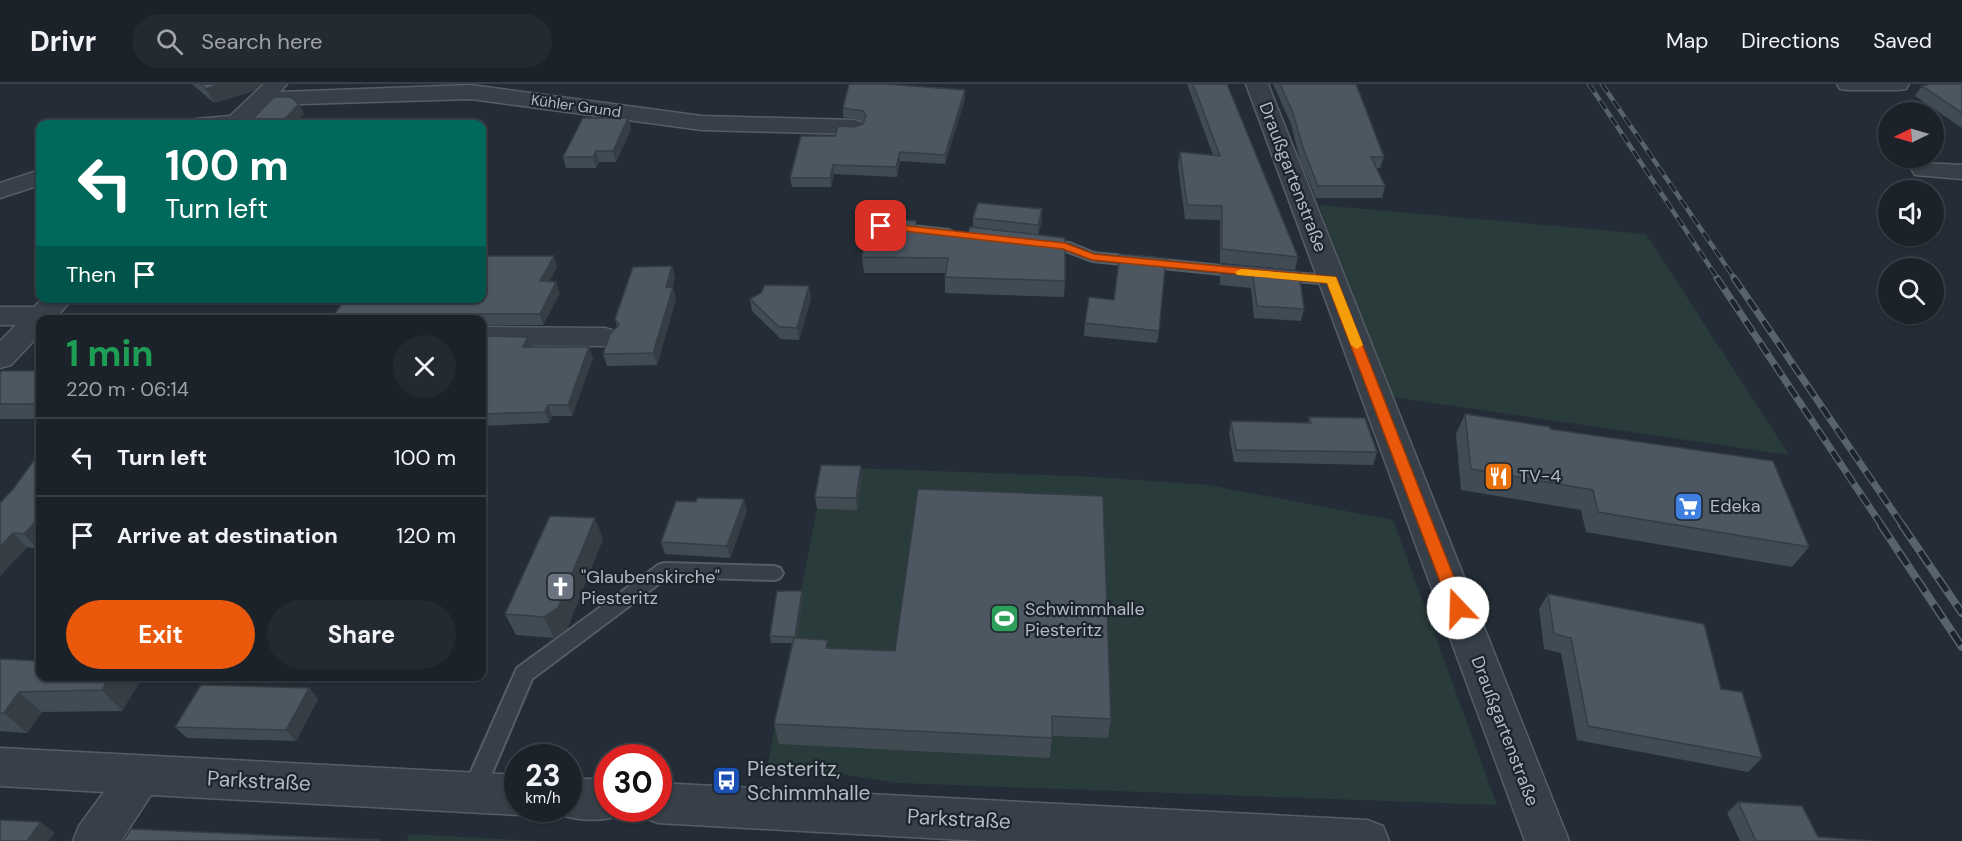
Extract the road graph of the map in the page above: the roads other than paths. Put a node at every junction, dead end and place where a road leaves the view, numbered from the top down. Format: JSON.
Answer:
{"nodes":[{"id":1,"x":1257,"y":84,"type":"edge"},
{"id":2,"x":1848,"y":84,"type":"edge"},
{"id":3,"x":1898,"y":84,"type":"edge"},
{"id":4,"x":268,"y":92,"type":"edge"},
{"id":5,"x":240,"y":120,"type":"edge"},
{"id":6,"x":854,"y":127,"type":"edge"},
{"id":7,"x":1924,"y":170,"type":"dead end"},
{"id":8,"x":1962,"y":172,"type":"edge"},
{"id":9,"x":36,"y":178,"type":"edge"},
{"id":10,"x":0,"y":191,"type":"edge"},
{"id":11,"x":881,"y":226,"type":"edge"},
{"id":12,"x":959,"y":235,"type":"edge"},
{"id":13,"x":1024,"y":242,"type":"edge"},
{"id":14,"x":1332,"y":280,"type":"junction"},
{"id":15,"x":0,"y":316,"type":"edge"},
{"id":16,"x":36,"y":319,"type":"edge"},
{"id":17,"x":36,"y":325,"type":"edge"},
{"id":18,"x":486,"y":336,"type":"edge"},
{"id":19,"x":605,"y":337,"type":"dead end"},
{"id":20,"x":0,"y":358,"type":"edge"},
{"id":21,"x":774,"y":573,"type":"dead end"},
{"id":22,"x":0,"y":767,"type":"edge"},
{"id":23,"x":141,"y":774,"type":"junction"},
{"id":24,"x":472,"y":793,"type":"junction"},
{"id":25,"x":504,"y":794,"type":"edge"},
{"id":26,"x":672,"y":804,"type":"edge"},
{"id":27,"x":95,"y":841,"type":"edge"},
{"id":28,"x":1367,"y":841,"type":"edge"},
{"id":29,"x":1547,"y":841,"type":"edge"}],
"edges":[{"from":1,"to":14,"type":"street","name":"Draußgartenstraße"},
{"from":2,"to":3,"type":"street"},
{"from":4,"to":5,"type":"street"},
{"from":4,"to":6,"type":"street","name":"Kühler Grund"},
{"from":7,"to":8,"type":"street"},
{"from":9,"to":10,"type":"street"},
{"from":11,"to":12,"type":"lane"},
{"from":13,"to":14,"type":"lane"},
{"from":14,"to":29,"type":"street","name":"Draußgartenstraße"},
{"from":15,"to":16,"type":"street"},
{"from":17,"to":20,"type":"street"},
{"from":18,"to":19,"type":"street"},
{"from":21,"to":24,"type":"lane"},
{"from":22,"to":23,"type":"street","name":"Parkstraße"},
{"from":23,"to":24,"type":"street","name":"Parkstraße"},
{"from":23,"to":27,"type":"street"},
{"from":24,"to":25,"type":"street","name":"Parkstraße"},
{"from":26,"to":28,"type":"street","name":"Parkstraße"}]}
